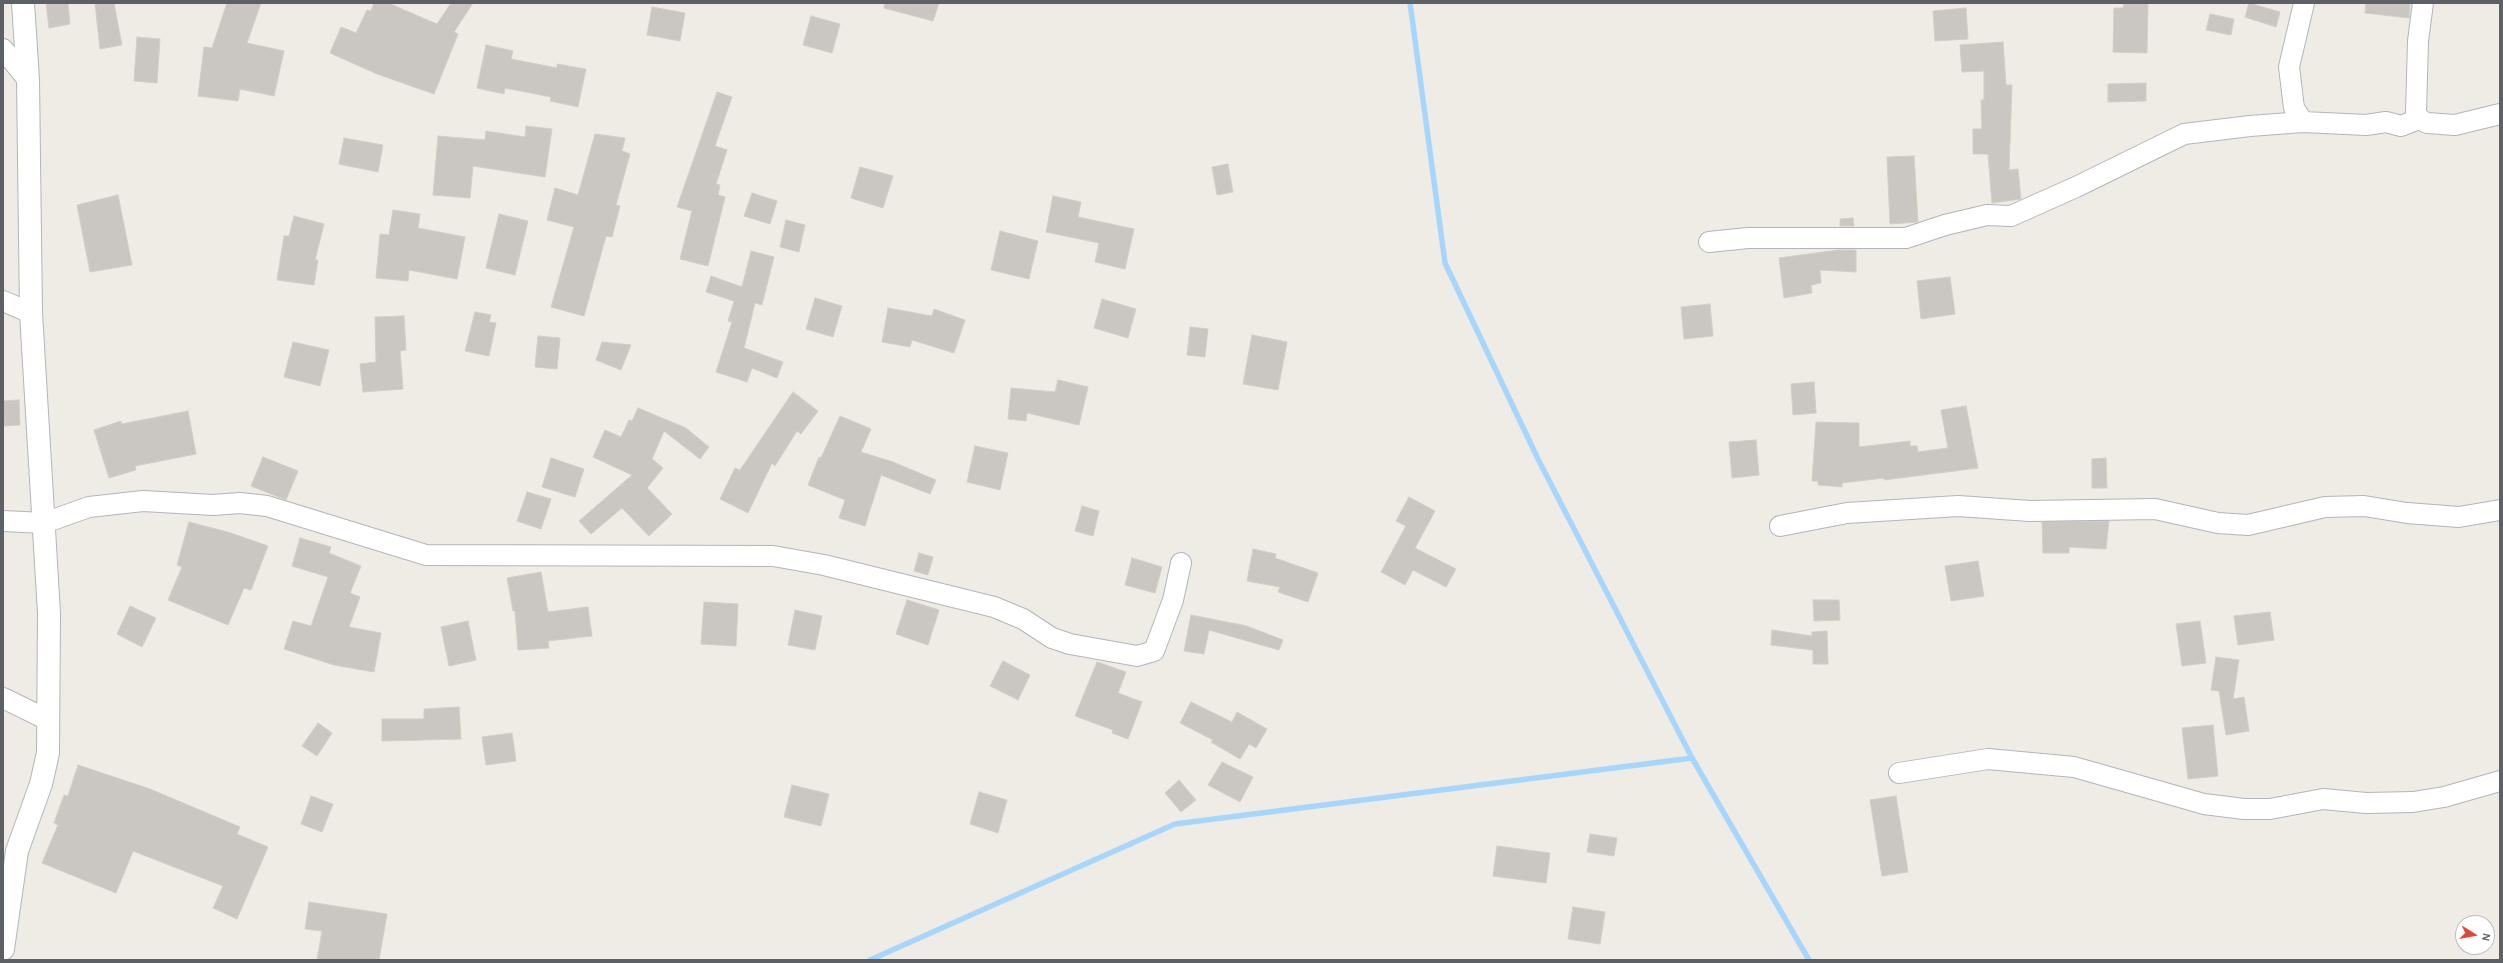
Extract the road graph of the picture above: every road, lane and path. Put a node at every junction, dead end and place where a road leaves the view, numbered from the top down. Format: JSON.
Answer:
{"nodes":[{"id":1,"x":23,"y":3,"type":"edge"},
{"id":2,"x":2304,"y":3,"type":"edge"},
{"id":3,"x":2423,"y":3,"type":"edge"},
{"id":4,"x":3,"y":49,"type":"edge"},
{"id":5,"x":28,"y":80,"type":"junction"},
{"id":6,"x":2500,"y":114,"type":"edge"},
{"id":7,"x":2419,"y":119,"type":"junction"},
{"id":8,"x":2302,"y":122,"type":"junction"},
{"id":9,"x":1709,"y":242,"type":"dead end"},
{"id":10,"x":3,"y":301,"type":"edge"},
{"id":11,"x":31,"y":313,"type":"junction"},
{"id":12,"x":2500,"y":510,"type":"edge"},
{"id":13,"x":3,"y":521,"type":"edge"},
{"id":14,"x":44,"y":523,"type":"junction"},
{"id":15,"x":1780,"y":526,"type":"dead end"},
{"id":16,"x":1181,"y":563,"type":"dead end"},
{"id":17,"x":3,"y":698,"type":"edge"},
{"id":18,"x":48,"y":720,"type":"junction"},
{"id":19,"x":1900,"y":773,"type":"dead end"},
{"id":20,"x":2500,"y":781,"type":"edge"},
{"id":21,"x":3,"y":949,"type":"edge"}],
"edges":[{"from":1,"to":5,"type":"street"},
{"from":2,"to":8,"type":"street"},
{"from":3,"to":7,"type":"street"},
{"from":4,"to":5,"type":"street"},
{"from":5,"to":11,"type":"street"},
{"from":6,"to":7,"type":"street"},
{"from":7,"to":8,"type":"street"},
{"from":8,"to":9,"type":"street"},
{"from":10,"to":11,"type":"street"},
{"from":11,"to":14,"type":"street"},
{"from":12,"to":15,"type":"street"},
{"from":13,"to":14,"type":"street"},
{"from":14,"to":16,"type":"street"},
{"from":14,"to":18,"type":"street"},
{"from":17,"to":18,"type":"street"},
{"from":18,"to":21,"type":"street"},
{"from":19,"to":20,"type":"street"}]}
